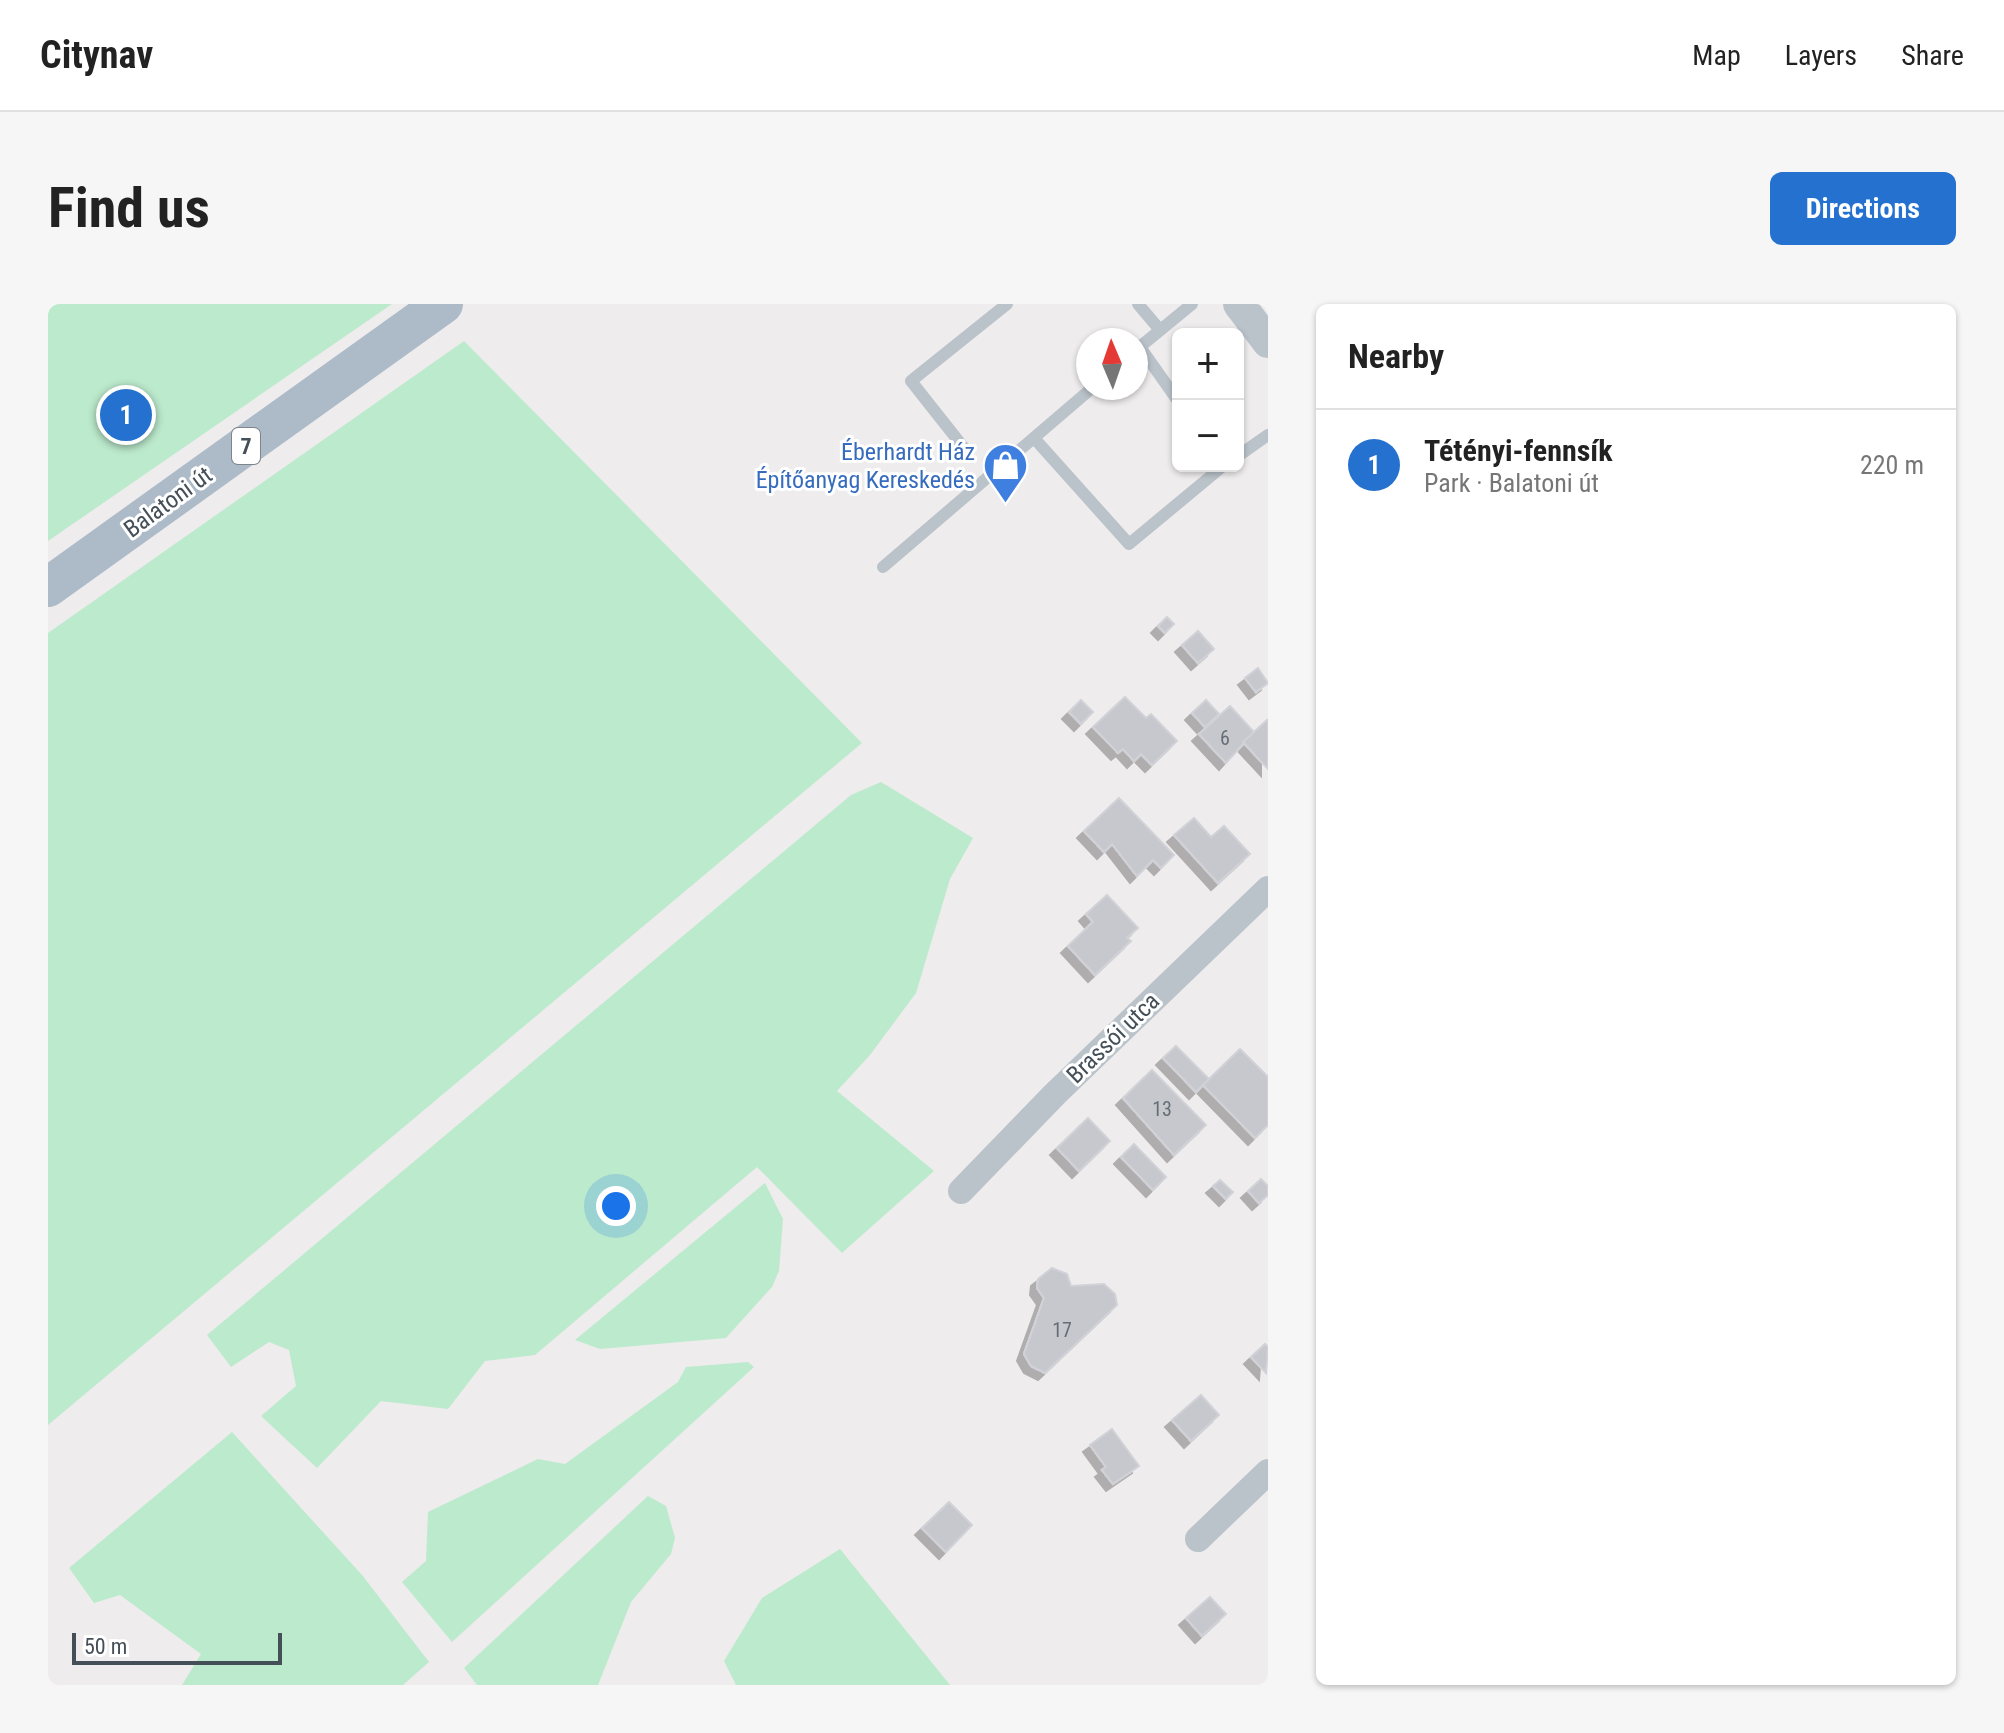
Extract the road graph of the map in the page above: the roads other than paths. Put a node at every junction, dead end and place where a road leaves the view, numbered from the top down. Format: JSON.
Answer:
{"nodes":[{"id":1,"x":443,"y":304,"type":"edge"},
{"id":2,"x":1007,"y":304,"type":"edge"},
{"id":3,"x":1138,"y":304,"type":"edge"},
{"id":4,"x":1192,"y":304,"type":"edge"},
{"id":5,"x":1160,"y":330,"type":"junction"},
{"id":6,"x":1148,"y":340,"type":"edge"},
{"id":7,"x":1148,"y":362,"type":"edge"},
{"id":8,"x":1078,"y":400,"type":"edge"},
{"id":9,"x":1177,"y":400,"type":"edge"},
{"id":10,"x":1268,"y":435,"type":"edge"},
{"id":11,"x":1034,"y":438,"type":"junction"},
{"id":12,"x":964,"y":448,"type":"dead end"},
{"id":13,"x":1244,"y":452,"type":"edge"},
{"id":14,"x":1217,"y":472,"type":"edge"},
{"id":15,"x":883,"y":567,"type":"dead end"},
{"id":16,"x":48,"y":587,"type":"edge"},
{"id":17,"x":1268,"y":889,"type":"edge"},
{"id":18,"x":961,"y":1191,"type":"dead end"},
{"id":19,"x":1268,"y":1472,"type":"edge"},
{"id":20,"x":1198,"y":1539,"type":"dead end"}],
"edges":[{"from":1,"to":16,"type":"main road","name":"Balatoni út","number":"7"},
{"from":2,"to":12,"type":"lane"},
{"from":3,"to":5,"type":"lane"},
{"from":4,"to":5,"type":"lane"},
{"from":5,"to":6,"type":"lane"},
{"from":7,"to":9,"type":"lane"},
{"from":8,"to":11,"type":"lane"},
{"from":10,"to":13,"type":"lane"},
{"from":11,"to":14,"type":"lane"},
{"from":11,"to":15,"type":"lane"},
{"from":17,"to":18,"type":"street","name":"Brassói utca"},
{"from":19,"to":20,"type":"street"}]}
